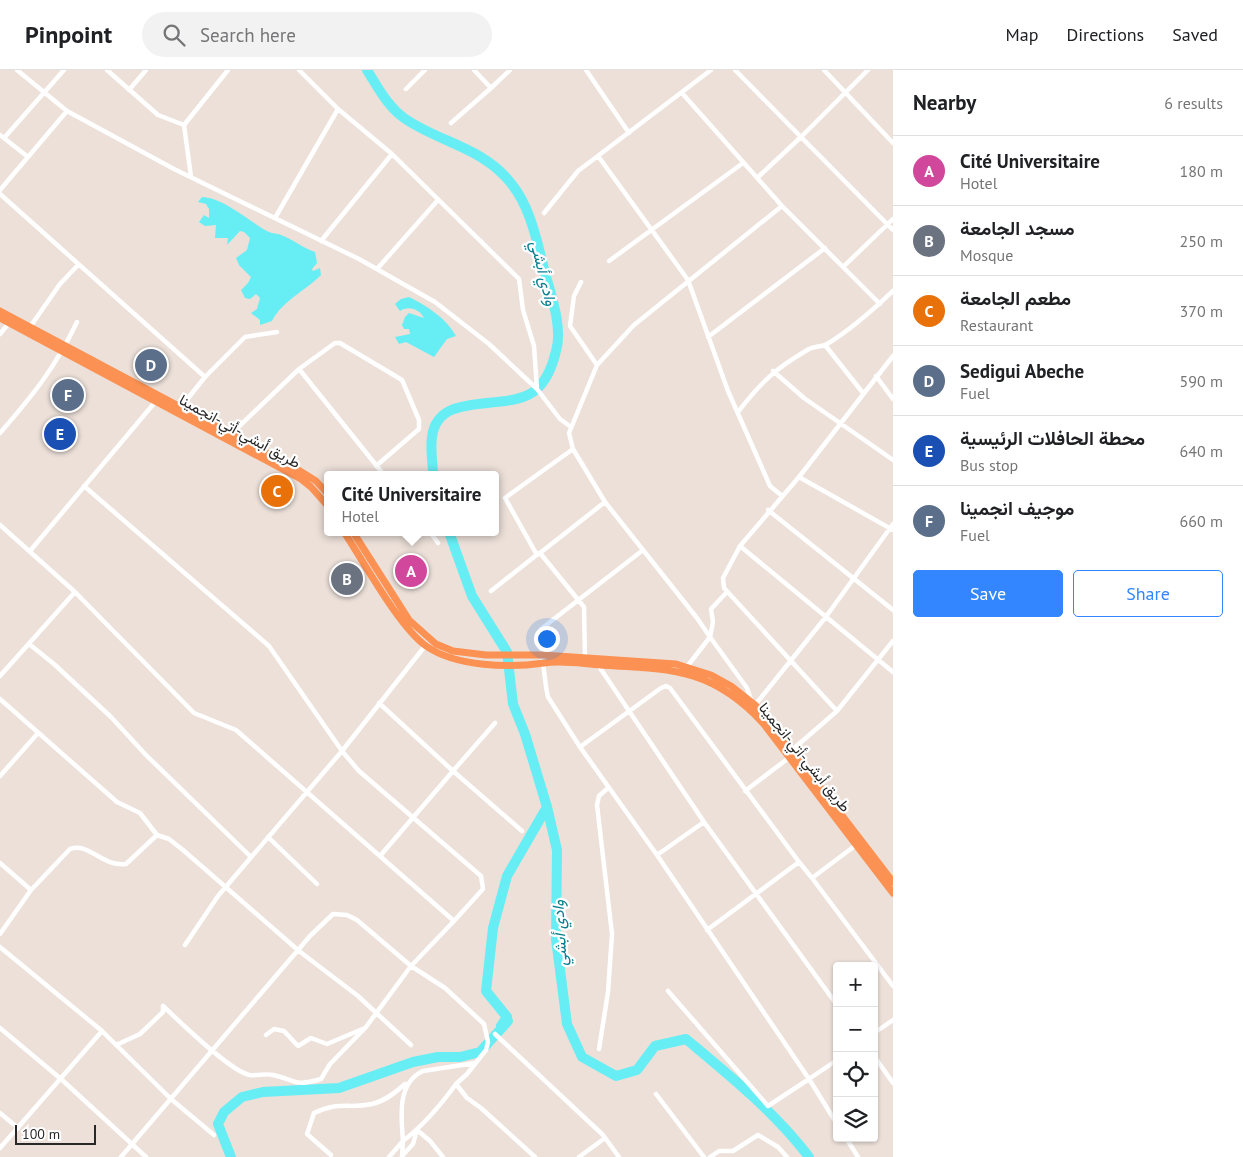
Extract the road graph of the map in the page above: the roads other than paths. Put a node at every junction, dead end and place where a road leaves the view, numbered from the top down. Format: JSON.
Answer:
{"nodes":[{"id":1,"x":18,"y":70,"type":"edge"},
{"id":2,"x":64,"y":70,"type":"edge"},
{"id":3,"x":107,"y":70,"type":"edge"},
{"id":4,"x":228,"y":70,"type":"edge"},
{"id":5,"x":298,"y":70,"type":"edge"},
{"id":6,"x":425,"y":70,"type":"edge"},
{"id":7,"x":474,"y":70,"type":"edge"},
{"id":8,"x":510,"y":70,"type":"edge"},
{"id":9,"x":586,"y":70,"type":"edge"},
{"id":10,"x":711,"y":70,"type":"edge"},
{"id":11,"x":735,"y":70,"type":"edge"},
{"id":12,"x":824,"y":70,"type":"edge"},
{"id":13,"x":868,"y":70,"type":"edge"},
{"id":14,"x":135,"y":83,"type":"dead end"},
{"id":15,"x":491,"y":88,"type":"junction"},
{"id":16,"x":406,"y":89,"type":"dead end"},
{"id":17,"x":129,"y":90,"type":"junction"},
{"id":18,"x":44,"y":92,"type":"junction"},
{"id":19,"x":682,"y":93,"type":"junction"},
{"id":20,"x":846,"y":93,"type":"junction"},
{"id":21,"x":338,"y":109,"type":"junction"},
{"id":22,"x":67,"y":111,"type":"junction"},
{"id":23,"x":451,"y":123,"type":"dead end"},
{"id":24,"x":184,"y":125,"type":"junction"},
{"id":25,"x":629,"y":133,"type":"junction"},
{"id":26,"x":2,"y":137,"type":"edge"},
{"id":27,"x":801,"y":137,"type":"junction"},
{"id":28,"x":893,"y":143,"type":"edge"},
{"id":29,"x":392,"y":154,"type":"junction"},
{"id":30,"x":598,"y":156,"type":"junction"},
{"id":31,"x":28,"y":157,"type":"junction"},
{"id":32,"x":743,"y":163,"type":"junction"},
{"id":33,"x":191,"y":178,"type":"junction"},
{"id":34,"x":756,"y":178,"type":"junction"},
{"id":35,"x":0,"y":190,"type":"edge"},
{"id":36,"x":0,"y":194,"type":"edge"},
{"id":37,"x":438,"y":200,"type":"junction"},
{"id":38,"x":782,"y":206,"type":"junction"},
{"id":39,"x":544,"y":213,"type":"dead end"},
{"id":40,"x":275,"y":218,"type":"junction"},
{"id":41,"x":893,"y":219,"type":"edge"},
{"id":42,"x":888,"y":224,"type":"junction"},
{"id":43,"x":653,"y":230,"type":"junction"},
{"id":44,"x":893,"y":230,"type":"edge"},
{"id":45,"x":321,"y":241,"type":"junction"},
{"id":46,"x":825,"y":248,"type":"junction"},
{"id":47,"x":609,"y":261,"type":"dead end"},
{"id":48,"x":78,"y":265,"type":"junction"},
{"id":49,"x":843,"y":267,"type":"junction"},
{"id":50,"x":377,"y":269,"type":"junction"},
{"id":51,"x":688,"y":280,"type":"junction"},
{"id":52,"x":581,"y":282,"type":"dead end"},
{"id":53,"x":893,"y":292,"type":"edge"},
{"id":54,"x":880,"y":304,"type":"junction"},
{"id":55,"x":0,"y":311,"type":"edge"},
{"id":56,"x":0,"y":318,"type":"edge"},
{"id":57,"x":77,"y":322,"type":"dead end"},
{"id":58,"x":9,"y":323,"type":"junction"},
{"id":59,"x":30,"y":327,"type":"junction"},
{"id":60,"x":276,"y":332,"type":"dead end"},
{"id":61,"x":0,"y":334,"type":"edge"},
{"id":62,"x":708,"y":338,"type":"junction"},
{"id":63,"x":825,"y":345,"type":"junction"},
{"id":64,"x":64,"y":349,"type":"junction"},
{"id":65,"x":893,"y":356,"type":"edge"},
{"id":66,"x":597,"y":365,"type":"junction"},
{"id":67,"x":299,"y":369,"type":"junction"},
{"id":68,"x":774,"y":371,"type":"junction"},
{"id":69,"x":876,"y":376,"type":"junction"},
{"id":70,"x":118,"y":377,"type":"junction"},
{"id":71,"x":205,"y":377,"type":"junction"},
{"id":72,"x":537,"y":389,"type":"junction"},
{"id":73,"x":863,"y":393,"type":"junction"},
{"id":74,"x":893,"y":399,"type":"edge"},
{"id":75,"x":156,"y":401,"type":"junction"},
{"id":76,"x":181,"y":407,"type":"junction"},
{"id":77,"x":738,"y":412,"type":"junction"},
{"id":78,"x":841,"y":422,"type":"junction"},
{"id":79,"x":571,"y":427,"type":"junction"},
{"id":80,"x":0,"y":433,"type":"edge"},
{"id":81,"x":229,"y":437,"type":"junction"},
{"id":82,"x":573,"y":449,"type":"junction"},
{"id":83,"x":893,"y":460,"type":"edge"},
{"id":84,"x":376,"y":466,"type":"junction"},
{"id":85,"x":380,"y":471,"type":"edge"},
{"id":86,"x":799,"y":476,"type":"junction"},
{"id":87,"x":84,"y":486,"type":"junction"},
{"id":88,"x":324,"y":490,"type":"edge"},
{"id":89,"x":781,"y":495,"type":"junction"},
{"id":90,"x":324,"y":502,"type":"edge"},
{"id":91,"x":606,"y":502,"type":"junction"},
{"id":92,"x":768,"y":510,"type":"junction"},
{"id":93,"x":0,"y":525,"type":"edge"},
{"id":94,"x":892,"y":528,"type":"edge"},
{"id":95,"x":355,"y":536,"type":"edge"},
{"id":96,"x":433,"y":536,"type":"edge"},
{"id":97,"x":438,"y":543,"type":"dead end"},
{"id":98,"x":740,"y":546,"type":"junction"},
{"id":99,"x":643,"y":550,"type":"junction"},
{"id":100,"x":30,"y":551,"type":"junction"},
{"id":101,"x":539,"y":554,"type":"junction"},
{"id":102,"x":852,"y":579,"type":"junction"},
{"id":103,"x":492,"y":591,"type":"dead end"},
{"id":104,"x":75,"y":592,"type":"junction"},
{"id":105,"x":727,"y":592,"type":"junction"},
{"id":106,"x":578,"y":601,"type":"junction"},
{"id":107,"x":893,"y":610,"type":"edge"},
{"id":108,"x":826,"y":618,"type":"junction"},
{"id":109,"x":710,"y":637,"type":"junction"},
{"id":110,"x":893,"y":641,"type":"edge"},
{"id":111,"x":29,"y":644,"type":"junction"},
{"id":112,"x":425,"y":646,"type":"junction"},
{"id":113,"x":475,"y":654,"type":"junction"},
{"id":114,"x":541,"y":658,"type":"junction"},
{"id":115,"x":585,"y":660,"type":"junction"},
{"id":116,"x":792,"y":661,"type":"junction"},
{"id":117,"x":879,"y":661,"type":"junction"},
{"id":118,"x":598,"y":662,"type":"junction"},
{"id":119,"x":474,"y":663,"type":"junction"},
{"id":120,"x":686,"y":669,"type":"junction"},
{"id":121,"x":893,"y":672,"type":"edge"},
{"id":122,"x":0,"y":676,"type":"edge"},
{"id":123,"x":0,"y":699,"type":"edge"},
{"id":124,"x":753,"y":703,"type":"junction"},
{"id":125,"x":379,"y":704,"type":"junction"},
{"id":126,"x":628,"y":711,"type":"junction"},
{"id":127,"x":836,"y":711,"type":"junction"},
{"id":128,"x":495,"y":722,"type":"dead end"},
{"id":129,"x":38,"y":733,"type":"junction"},
{"id":130,"x":580,"y":747,"type":"junction"},
{"id":131,"x":342,"y":751,"type":"junction"},
{"id":132,"x":791,"y":753,"type":"junction"},
{"id":133,"x":453,"y":771,"type":"junction"},
{"id":134,"x":0,"y":776,"type":"edge"},
{"id":135,"x":608,"y":788,"type":"junction"},
{"id":136,"x":746,"y":791,"type":"junction"},
{"id":137,"x":307,"y":793,"type":"junction"},
{"id":138,"x":413,"y":817,"type":"junction"},
{"id":139,"x":842,"y":820,"type":"junction"},
{"id":140,"x":704,"y":822,"type":"junction"},
{"id":141,"x":522,"y":830,"type":"dead end"},
{"id":142,"x":156,"y":835,"type":"junction"},
{"id":143,"x":268,"y":837,"type":"junction"},
{"id":144,"x":856,"y":845,"type":"junction"},
{"id":145,"x":657,"y":855,"type":"junction"},
{"id":146,"x":380,"y":856,"type":"junction"},
{"id":147,"x":251,"y":858,"type":"junction"},
{"id":148,"x":799,"y":862,"type":"junction"},
{"id":149,"x":0,"y":863,"type":"edge"},
{"id":150,"x":812,"y":878,"type":"junction"},
{"id":151,"x":893,"y":882,"type":"edge"},
{"id":152,"x":317,"y":884,"type":"dead end"},
{"id":153,"x":226,"y":888,"type":"junction"},
{"id":154,"x":31,"y":890,"type":"junction"},
{"id":155,"x":893,"y":893,"type":"edge"},
{"id":156,"x":757,"y":896,"type":"junction"},
{"id":157,"x":454,"y":920,"type":"junction"},
{"id":158,"x":707,"y":930,"type":"junction"},
{"id":159,"x":0,"y":934,"type":"edge"},
{"id":160,"x":185,"y":945,"type":"dead end"},
{"id":161,"x":0,"y":947,"type":"edge"},
{"id":162,"x":299,"y":951,"type":"junction"},
{"id":163,"x":411,"y":966,"type":"junction"},
{"id":164,"x":893,"y":986,"type":"edge"},
{"id":165,"x":668,"y":992,"type":"dead end"},
{"id":166,"x":833,"y":1000,"type":"edge"},
{"id":167,"x":376,"y":1012,"type":"junction"},
{"id":168,"x":893,"y":1020,"type":"edge"},
{"id":169,"x":366,"y":1028,"type":"junction"},
{"id":170,"x":0,"y":1029,"type":"edge"},
{"id":171,"x":878,"y":1030,"type":"edge"},
{"id":172,"x":102,"y":1031,"type":"junction"},
{"id":173,"x":495,"y":1034,"type":"dead end"},
{"id":174,"x":266,"y":1035,"type":"dead end"},
{"id":175,"x":116,"y":1045,"type":"junction"},
{"id":176,"x":411,"y":1045,"type":"dead end"},
{"id":177,"x":599,"y":1049,"type":"dead end"},
{"id":178,"x":211,"y":1050,"type":"junction"},
{"id":179,"x":878,"y":1062,"type":"edge"},
{"id":180,"x":476,"y":1063,"type":"junction"},
{"id":181,"x":833,"y":1063,"type":"edge"},
{"id":182,"x":61,"y":1079,"type":"junction"},
{"id":183,"x":809,"y":1079,"type":"junction"},
{"id":184,"x":893,"y":1083,"type":"edge"},
{"id":185,"x":405,"y":1084,"type":"junction"},
{"id":186,"x":456,"y":1084,"type":"junction"},
{"id":187,"x":656,"y":1094,"type":"dead end"},
{"id":188,"x":171,"y":1099,"type":"junction"},
{"id":189,"x":0,"y":1113,"type":"edge"},
{"id":190,"x":833,"y":1118,"type":"edge"},
{"id":191,"x":18,"y":1128,"type":"junction"},
{"id":192,"x":417,"y":1130,"type":"junction"},
{"id":193,"x":214,"y":1135,"type":"dead end"},
{"id":194,"x":605,"y":1138,"type":"junction"},
{"id":195,"x":403,"y":1141,"type":"junction"},
{"id":196,"x":849,"y":1142,"type":"edge"},
{"id":197,"x":132,"y":1145,"type":"junction"},
{"id":198,"x":0,"y":1148,"type":"edge"},
{"id":199,"x":331,"y":1156,"type":"edge"},
{"id":200,"x":121,"y":1157,"type":"edge"},
{"id":201,"x":146,"y":1157,"type":"edge"},
{"id":202,"x":389,"y":1157,"type":"edge"},
{"id":203,"x":402,"y":1157,"type":"edge"},
{"id":204,"x":443,"y":1157,"type":"edge"},
{"id":205,"x":534,"y":1157,"type":"edge"},
{"id":206,"x":579,"y":1157,"type":"edge"},
{"id":207,"x":619,"y":1157,"type":"edge"},
{"id":208,"x":704,"y":1157,"type":"edge"},
{"id":209,"x":710,"y":1157,"type":"edge"},
{"id":210,"x":787,"y":1157,"type":"edge"},
{"id":211,"x":858,"y":1157,"type":"edge"}],
"edges":[{"from":1,"to":18,"type":"street"},
{"from":2,"to":18,"type":"street"},
{"from":3,"to":17,"type":"street"},
{"from":4,"to":24,"type":"street"},
{"from":5,"to":21,"type":"street"},
{"from":6,"to":16,"type":"street"},
{"from":7,"to":15,"type":"street"},
{"from":8,"to":15,"type":"street"},
{"from":9,"to":25,"type":"street"},
{"from":10,"to":19,"type":"street"},
{"from":11,"to":27,"type":"street"},
{"from":12,"to":20,"type":"street"},
{"from":13,"to":20,"type":"street"},
{"from":14,"to":17,"type":"street"},
{"from":15,"to":23,"type":"street"},
{"from":17,"to":24,"type":"street"},
{"from":18,"to":22,"type":"street"},
{"from":18,"to":26,"type":"street"},
{"from":19,"to":25,"type":"street"},
{"from":19,"to":32,"type":"street"},
{"from":20,"to":27,"type":"street"},
{"from":20,"to":28,"type":"street"},
{"from":21,"to":29,"type":"street"},
{"from":21,"to":40,"type":"street"},
{"from":22,"to":31,"type":"street"},
{"from":22,"to":33,"type":"street"},
{"from":24,"to":33,"type":"street"},
{"from":25,"to":30,"type":"street"},
{"from":26,"to":31,"type":"street"},
{"from":27,"to":34,"type":"street"},
{"from":27,"to":42,"type":"street"},
{"from":29,"to":37,"type":"street"},
{"from":29,"to":45,"type":"street"},
{"from":30,"to":39,"type":"street"},
{"from":30,"to":43,"type":"street"},
{"from":31,"to":35,"type":"street"},
{"from":32,"to":34,"type":"street"},
{"from":32,"to":43,"type":"street"},
{"from":33,"to":40,"type":"street"},
{"from":34,"to":38,"type":"street"},
{"from":36,"to":48,"type":"street"},
{"from":37,"to":50,"type":"street"},
{"from":37,"to":72,"type":"street"},
{"from":38,"to":46,"type":"street"},
{"from":38,"to":51,"type":"street"},
{"from":40,"to":45,"type":"street"},
{"from":41,"to":42,"type":"street"},
{"from":42,"to":44,"type":"street"},
{"from":42,"to":49,"type":"street"},
{"from":43,"to":47,"type":"street"},
{"from":43,"to":51,"type":"street"},
{"from":45,"to":50,"type":"street"},
{"from":46,"to":49,"type":"street"},
{"from":46,"to":62,"type":"street"},
{"from":48,"to":59,"type":"street"},
{"from":48,"to":71,"type":"street"},
{"from":49,"to":54,"type":"street"},
{"from":50,"to":72,"type":"street"},
{"from":51,"to":62,"type":"street"},
{"from":51,"to":66,"type":"street"},
{"from":52,"to":66,"type":"street"},
{"from":53,"to":54,"type":"street"},
{"from":54,"to":63,"type":"street"},
{"from":55,"to":59,"type":"highway"},
{"from":56,"to":58,"type":"highway"},
{"from":57,"to":64,"type":"street"},
{"from":58,"to":61,"type":"street"},
{"from":58,"to":64,"type":"highway"},
{"from":59,"to":64,"type":"highway"},
{"from":60,"to":71,"type":"street"},
{"from":62,"to":77,"type":"street"},
{"from":63,"to":68,"type":"street"},
{"from":63,"to":73,"type":"street"},
{"from":64,"to":70,"type":"highway"},
{"from":64,"to":80,"type":"street"},
{"from":65,"to":69,"type":"street"},
{"from":66,"to":79,"type":"street"},
{"from":67,"to":81,"type":"street"},
{"from":67,"to":84,"type":"street"},
{"from":67,"to":84,"type":"street"},
{"from":68,"to":77,"type":"street"},
{"from":68,"to":78,"type":"street"},
{"from":69,"to":73,"type":"street"},
{"from":69,"to":74,"type":"street"},
{"from":70,"to":75,"type":"highway","name":"طريق أبشي-أتي-انجمينا"},
{"from":70,"to":76,"type":"highway"},
{"from":71,"to":76,"type":"street"},
{"from":72,"to":79,"type":"street"},
{"from":73,"to":78,"type":"street"},
{"from":75,"to":81,"type":"highway","name":"طريق أبشي-أتي-انجمينا"},
{"from":75,"to":87,"type":"street"},
{"from":76,"to":81,"type":"highway"},
{"from":77,"to":89,"type":"street"},
{"from":78,"to":83,"type":"street"},
{"from":78,"to":86,"type":"street"},
{"from":79,"to":82,"type":"street"},
{"from":81,"to":88,"type":"highway"},
{"from":81,"to":90,"type":"highway","name":"طريق أبشي-أتي-انجمينا"},
{"from":82,"to":91,"type":"street"},
{"from":82,"to":101,"type":"street"},
{"from":84,"to":85,"type":"street"},
{"from":86,"to":89,"type":"street"},
{"from":86,"to":94,"type":"street"},
{"from":87,"to":100,"type":"street"},
{"from":87,"to":131,"type":"street"},
{"from":89,"to":92,"type":"street"},
{"from":91,"to":99,"type":"street"},
{"from":91,"to":101,"type":"street"},
{"from":92,"to":98,"type":"street"},
{"from":92,"to":102,"type":"street"},
{"from":93,"to":100,"type":"street"},
{"from":94,"to":102,"type":"street"},
{"from":95,"to":112,"type":"highway"},
{"from":95,"to":113,"type":"highway"},
{"from":96,"to":97,"type":"street"},
{"from":98,"to":105,"type":"street"},
{"from":98,"to":108,"type":"street"},
{"from":99,"to":106,"type":"street"},
{"from":99,"to":109,"type":"street"},
{"from":100,"to":104,"type":"street"},
{"from":101,"to":103,"type":"street"},
{"from":101,"to":106,"type":"street"},
{"from":102,"to":107,"type":"street"},
{"from":102,"to":108,"type":"street"},
{"from":104,"to":111,"type":"street"},
{"from":104,"to":137,"type":"street"},
{"from":105,"to":109,"type":"street"},
{"from":105,"to":116,"type":"street"},
{"from":106,"to":114,"type":"street"},
{"from":106,"to":115,"type":"street"},
{"from":108,"to":116,"type":"street"},
{"from":108,"to":117,"type":"street"},
{"from":109,"to":120,"type":"street"},
{"from":109,"to":124,"type":"street"},
{"from":110,"to":117,"type":"street"},
{"from":111,"to":122,"type":"street"},
{"from":111,"to":147,"type":"street"},
{"from":112,"to":119,"type":"highway"},
{"from":112,"to":125,"type":"street"},
{"from":113,"to":114,"type":"highway"},
{"from":113,"to":119,"type":"highway"},
{"from":114,"to":115,"type":"highway"},
{"from":114,"to":119,"type":"highway"},
{"from":114,"to":130,"type":"street"},
{"from":115,"to":118,"type":"highway"},
{"from":116,"to":124,"type":"street"},
{"from":116,"to":127,"type":"street"},
{"from":117,"to":121,"type":"street"},
{"from":117,"to":127,"type":"street"},
{"from":118,"to":120,"type":"highway"},
{"from":118,"to":126,"type":"street"},
{"from":120,"to":124,"type":"highway"},
{"from":120,"to":132,"type":"highway","name":"طريق أبشي-أتي-انجمينا"},
{"from":123,"to":129,"type":"street"},
{"from":124,"to":132,"type":"highway"},
{"from":125,"to":131,"type":"street"},
{"from":125,"to":133,"type":"street"},
{"from":126,"to":130,"type":"street"},
{"from":126,"to":136,"type":"street"},
{"from":126,"to":140,"type":"street"},
{"from":127,"to":132,"type":"street"},
{"from":128,"to":133,"type":"street"},
{"from":129,"to":134,"type":"street"},
{"from":129,"to":142,"type":"street"},
{"from":130,"to":135,"type":"street"},
{"from":131,"to":137,"type":"street"},
{"from":131,"to":138,"type":"street"},
{"from":132,"to":136,"type":"street"},
{"from":132,"to":139,"type":"highway"},
{"from":133,"to":138,"type":"street"},
{"from":133,"to":141,"type":"street"},
{"from":135,"to":145,"type":"street"},
{"from":135,"to":177,"type":"street"},
{"from":136,"to":148,"type":"street"},
{"from":137,"to":143,"type":"street"},
{"from":137,"to":146,"type":"street"},
{"from":138,"to":146,"type":"street"},
{"from":138,"to":157,"type":"street"},
{"from":139,"to":144,"type":"highway","name":"طريق أبشي-أتي-انجمينا"},
{"from":139,"to":151,"type":"highway"},
{"from":140,"to":145,"type":"street"},
{"from":140,"to":156,"type":"street"},
{"from":142,"to":153,"type":"street"},
{"from":142,"to":154,"type":"street"},
{"from":143,"to":147,"type":"street"},
{"from":143,"to":152,"type":"street"},
{"from":144,"to":150,"type":"street"},
{"from":144,"to":155,"type":"highway","name":"طريق أبشي-أتي-انجمينا"},
{"from":145,"to":158,"type":"street"},
{"from":146,"to":157,"type":"street"},
{"from":147,"to":153,"type":"street"},
{"from":148,"to":150,"type":"street"},
{"from":148,"to":156,"type":"street"},
{"from":149,"to":154,"type":"street"},
{"from":150,"to":164,"type":"street"},
{"from":153,"to":160,"type":"street"},
{"from":153,"to":162,"type":"street"},
{"from":154,"to":159,"type":"street"},
{"from":156,"to":158,"type":"street"},
{"from":156,"to":166,"type":"street"},
{"from":157,"to":163,"type":"street"},
{"from":158,"to":183,"type":"street"},
{"from":161,"to":172,"type":"street"},
{"from":162,"to":163,"type":"street"},
{"from":162,"to":167,"type":"street"},
{"from":162,"to":178,"type":"street"},
{"from":163,"to":167,"type":"street"},
{"from":163,"to":180,"type":"street"},
{"from":165,"to":183,"type":"street"},
{"from":167,"to":169,"type":"street"},
{"from":167,"to":176,"type":"street"},
{"from":168,"to":171,"type":"street"},
{"from":169,"to":174,"type":"street"},
{"from":169,"to":178,"type":"street"},
{"from":170,"to":182,"type":"street"},
{"from":172,"to":175,"type":"street"},
{"from":172,"to":182,"type":"street"},
{"from":173,"to":194,"type":"street"},
{"from":175,"to":178,"type":"street"},
{"from":175,"to":188,"type":"street"},
{"from":178,"to":188,"type":"street"},
{"from":179,"to":184,"type":"street"},
{"from":180,"to":185,"type":"street"},
{"from":180,"to":186,"type":"street"},
{"from":181,"to":183,"type":"street"},
{"from":182,"to":191,"type":"street"},
{"from":182,"to":197,"type":"street"},
{"from":183,"to":190,"type":"street"},
{"from":185,"to":195,"type":"street"},
{"from":185,"to":199,"type":"street"},
{"from":186,"to":192,"type":"street"},
{"from":186,"to":205,"type":"street"},
{"from":187,"to":208,"type":"street"},
{"from":188,"to":193,"type":"street"},
{"from":188,"to":197,"type":"street"},
{"from":189,"to":191,"type":"street"},
{"from":191,"to":198,"type":"street"},
{"from":192,"to":195,"type":"street"},
{"from":192,"to":203,"type":"street"},
{"from":192,"to":204,"type":"street"},
{"from":194,"to":206,"type":"street"},
{"from":194,"to":207,"type":"street"},
{"from":195,"to":202,"type":"street"},
{"from":195,"to":203,"type":"street"},
{"from":196,"to":211,"type":"street"},
{"from":197,"to":200,"type":"street"},
{"from":197,"to":201,"type":"street"},
{"from":209,"to":210,"type":"street"}]}
